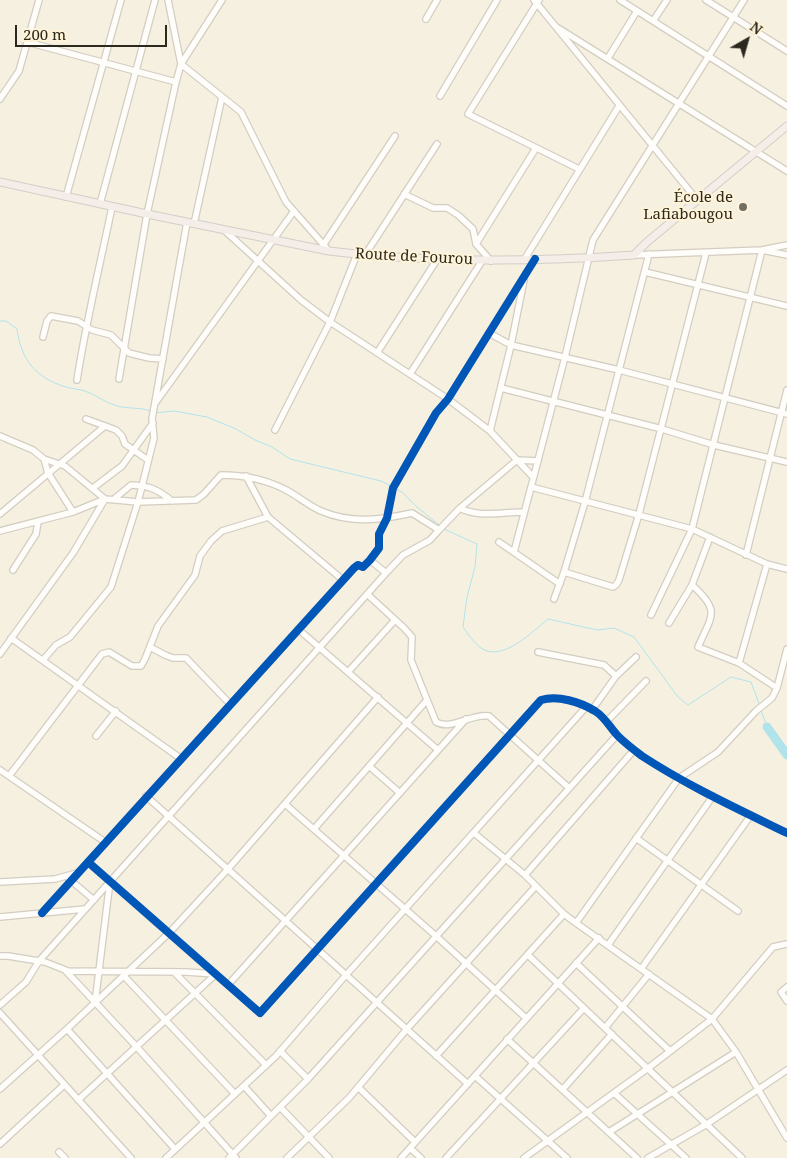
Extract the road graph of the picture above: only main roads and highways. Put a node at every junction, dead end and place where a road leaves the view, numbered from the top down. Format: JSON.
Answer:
{"nodes":[{"id":1,"x":787,"y":126,"type":"edge"},
{"id":2,"x":0,"y":182,"type":"edge"}],
"edges":[{"from":1,"to":2,"type":"main road","name":"Route de Fourou"}]}
